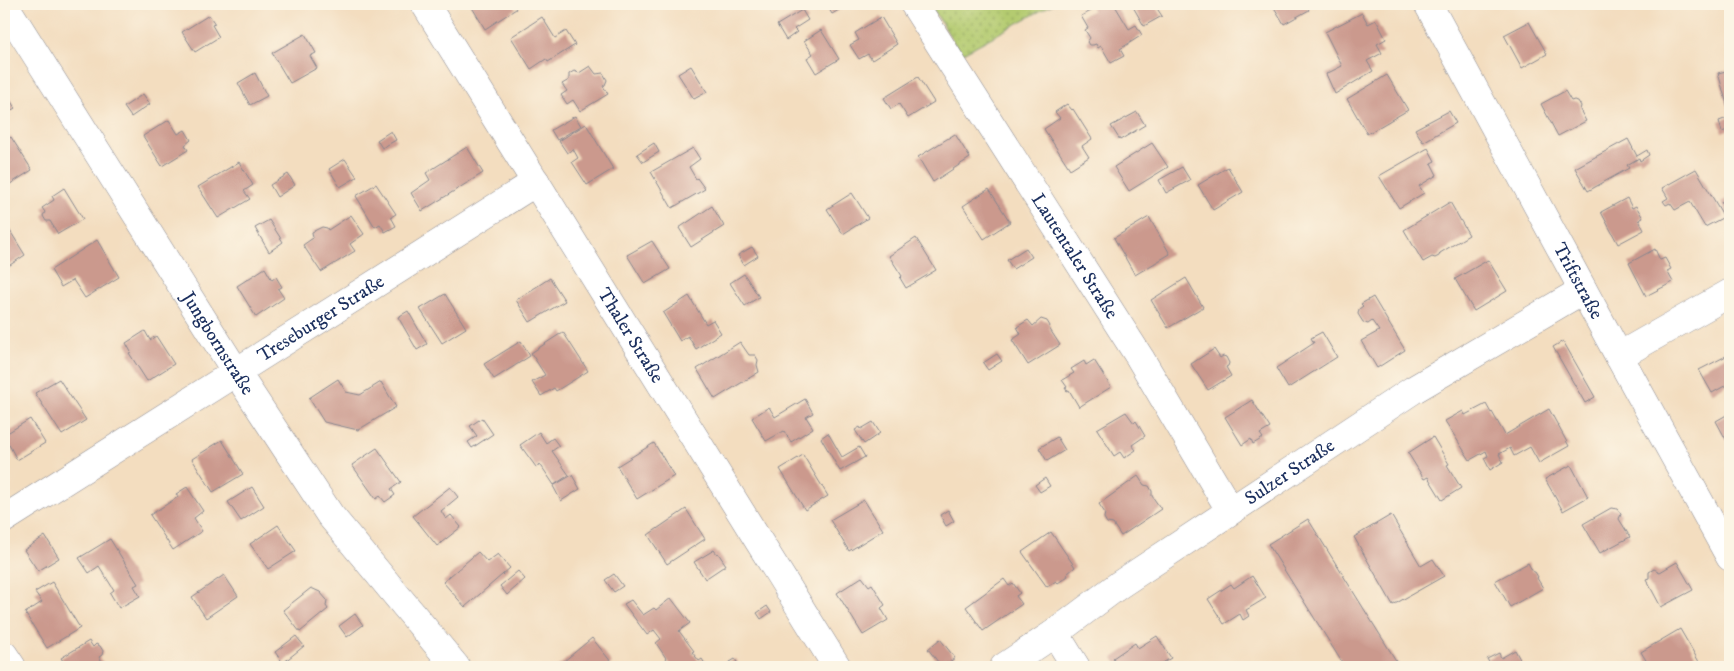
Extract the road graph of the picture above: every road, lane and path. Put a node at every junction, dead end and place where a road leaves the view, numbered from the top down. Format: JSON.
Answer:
{"nodes":[{"id":1,"x":4,"y":4,"type":"edge"},
{"id":2,"x":425,"y":4,"type":"edge"},
{"id":3,"x":914,"y":4,"type":"edge"},
{"id":4,"x":1428,"y":4,"type":"edge"},
{"id":5,"x":536,"y":182,"type":"junction"},
{"id":6,"x":1583,"y":290,"type":"junction"},
{"id":7,"x":1730,"y":293,"type":"edge"},
{"id":8,"x":1619,"y":356,"type":"junction"},
{"id":9,"x":236,"y":372,"type":"junction"},
{"id":10,"x":1230,"y":510,"type":"junction"},
{"id":11,"x":4,"y":519,"type":"edge"},
{"id":12,"x":1730,"y":557,"type":"edge"},
{"id":13,"x":1055,"y":633,"type":"junction"},
{"id":14,"x":4,"y":655,"type":"edge"},
{"id":15,"x":12,"y":667,"type":"edge"},
{"id":16,"x":456,"y":667,"type":"edge"},
{"id":17,"x":837,"y":667,"type":"edge"},
{"id":18,"x":1004,"y":667,"type":"edge"},
{"id":19,"x":1076,"y":667,"type":"edge"}],
"edges":[{"from":1,"to":9,"type":"street","name":"Jungbornstraße"},
{"from":2,"to":5,"type":"street","name":"Thaler Straße"},
{"from":3,"to":10,"type":"street","name":"Lautentaler Straße"},
{"from":4,"to":6,"type":"street","name":"Triftstraße"},
{"from":5,"to":9,"type":"street","name":"Treseburger Straße"},
{"from":5,"to":17,"type":"street","name":"Thaler Straße"},
{"from":6,"to":8,"type":"street","name":"Triftstraße"},
{"from":6,"to":10,"type":"street","name":"Sulzer Straße"},
{"from":7,"to":8,"type":"street"},
{"from":8,"to":12,"type":"street","name":"Triftstraße"},
{"from":9,"to":11,"type":"street","name":"Treseburger Straße"},
{"from":9,"to":16,"type":"street","name":"Jungbornstraße"},
{"from":10,"to":13,"type":"street","name":"Sulzer Straße"},
{"from":13,"to":18,"type":"street","name":"Sulzer Straße"},
{"from":13,"to":19,"type":"street"},
{"from":14,"to":15,"type":"street"}]}
